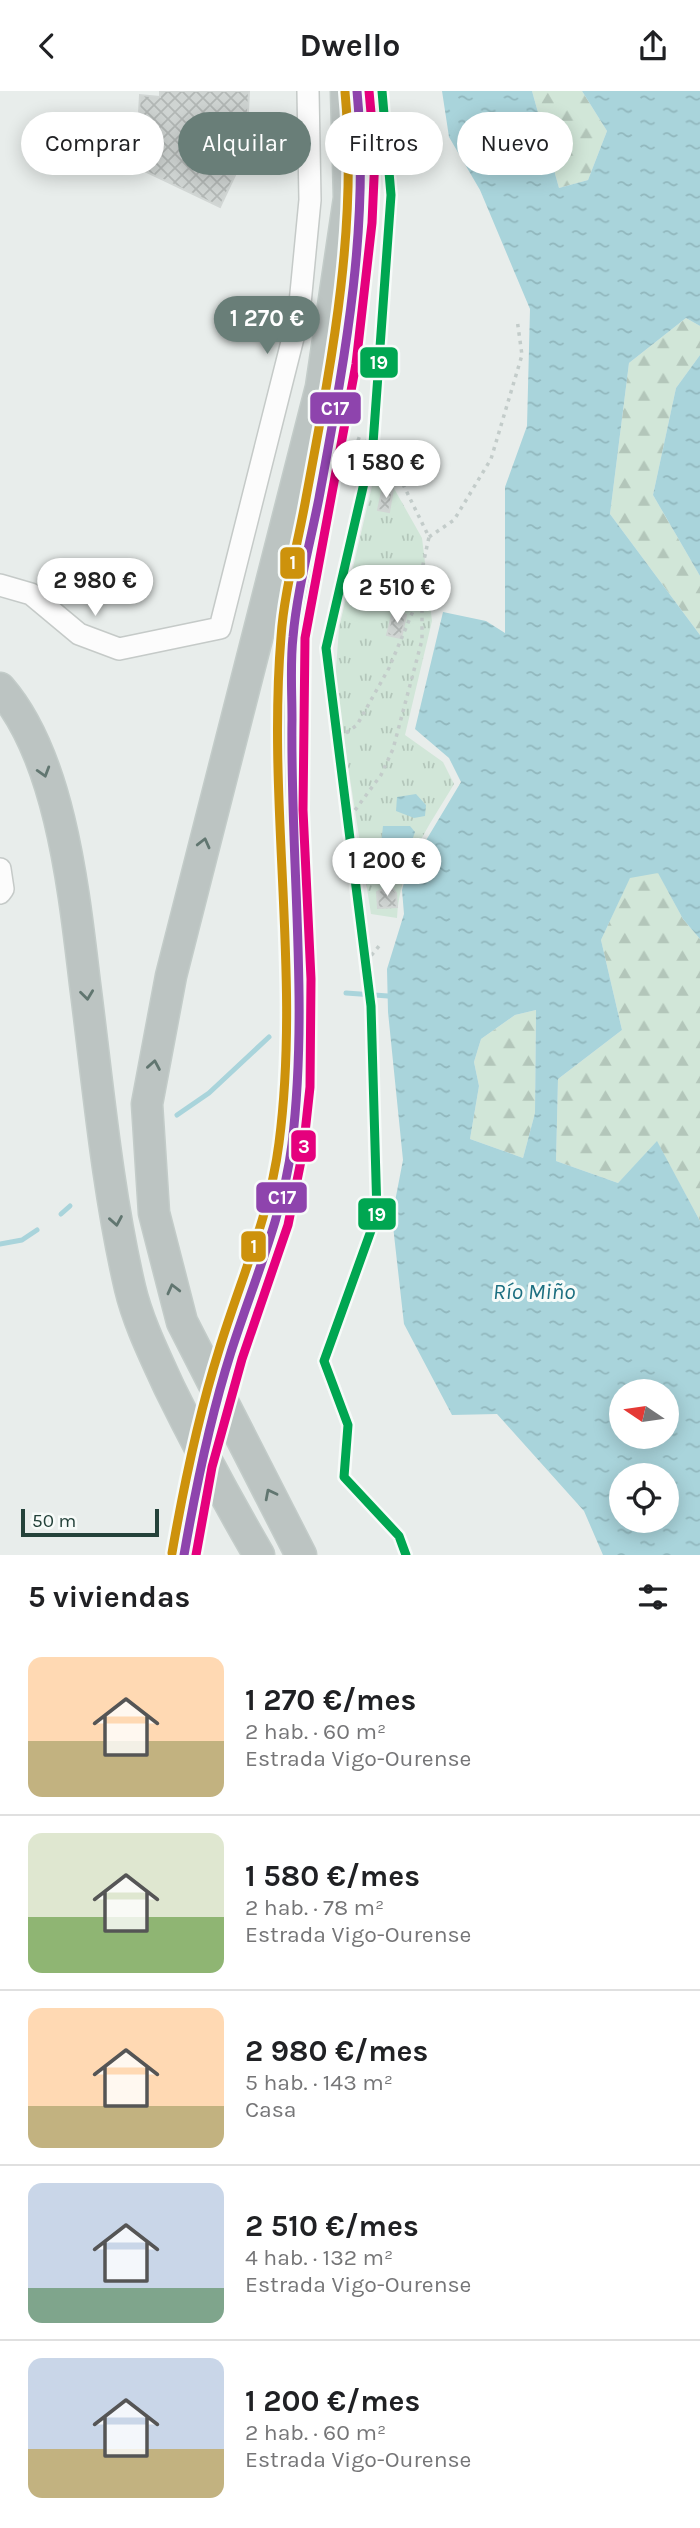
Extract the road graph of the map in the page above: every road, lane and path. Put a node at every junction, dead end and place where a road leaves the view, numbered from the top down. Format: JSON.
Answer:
{"nodes":[{"id":1,"x":308,"y":91,"type":"edge"},
{"id":2,"x":346,"y":91,"type":"edge"},
{"id":3,"x":357,"y":91,"type":"edge"},
{"id":4,"x":382,"y":91,"type":"edge"},
{"id":5,"x":517,"y":319,"type":"dead end"},
{"id":6,"x":348,"y":435,"type":"dead end"},
{"id":7,"x":373,"y":444,"type":"junction"},
{"id":8,"x":429,"y":537,"type":"junction"},
{"id":9,"x":422,"y":572,"type":"junction"},
{"id":10,"x":0,"y":585,"type":"edge"},
{"id":11,"x":9,"y":698,"type":"edge"},
{"id":12,"x":338,"y":739,"type":"junction"},
{"id":13,"x":348,"y":818,"type":"junction"},
{"id":14,"x":0,"y":869,"type":"edge"},
{"id":15,"x":0,"y":893,"type":"edge"},
{"id":16,"x":379,"y":946,"type":"dead end"},
{"id":17,"x":366,"y":962,"type":"junction"},
{"id":18,"x":230,"y":1355,"type":"junction"},
{"id":19,"x":184,"y":1555,"type":"edge"},
{"id":20,"x":197,"y":1555,"type":"edge"},
{"id":21,"x":259,"y":1555,"type":"edge"},
{"id":22,"x":301,"y":1555,"type":"edge"},
{"id":23,"x":406,"y":1555,"type":"edge"}],
"edges":[{"from":1,"to":10,"type":"street"},
{"from":22,"to":2,"type":"highway","one_way":true},
{"from":3,"to":18,"type":"highway"},
{"from":4,"to":7,"type":"path"},
{"from":5,"to":8,"type":"path"},
{"from":6,"to":7,"type":"path"},
{"from":7,"to":8,"type":"path"},
{"from":7,"to":12,"type":"path"},
{"from":8,"to":9,"type":"path"},
{"from":9,"to":12,"type":"path"},
{"from":9,"to":13,"type":"path"},
{"from":11,"to":21,"type":"highway","one_way":true},
{"from":12,"to":13,"type":"path"},
{"from":13,"to":17,"type":"path"},
{"from":14,"to":15,"type":"street"},
{"from":16,"to":17,"type":"path"},
{"from":17,"to":23,"type":"path"},
{"from":18,"to":19,"type":"highway","bridge":true},
{"from":18,"to":20,"type":"highway","bridge":true}]}
